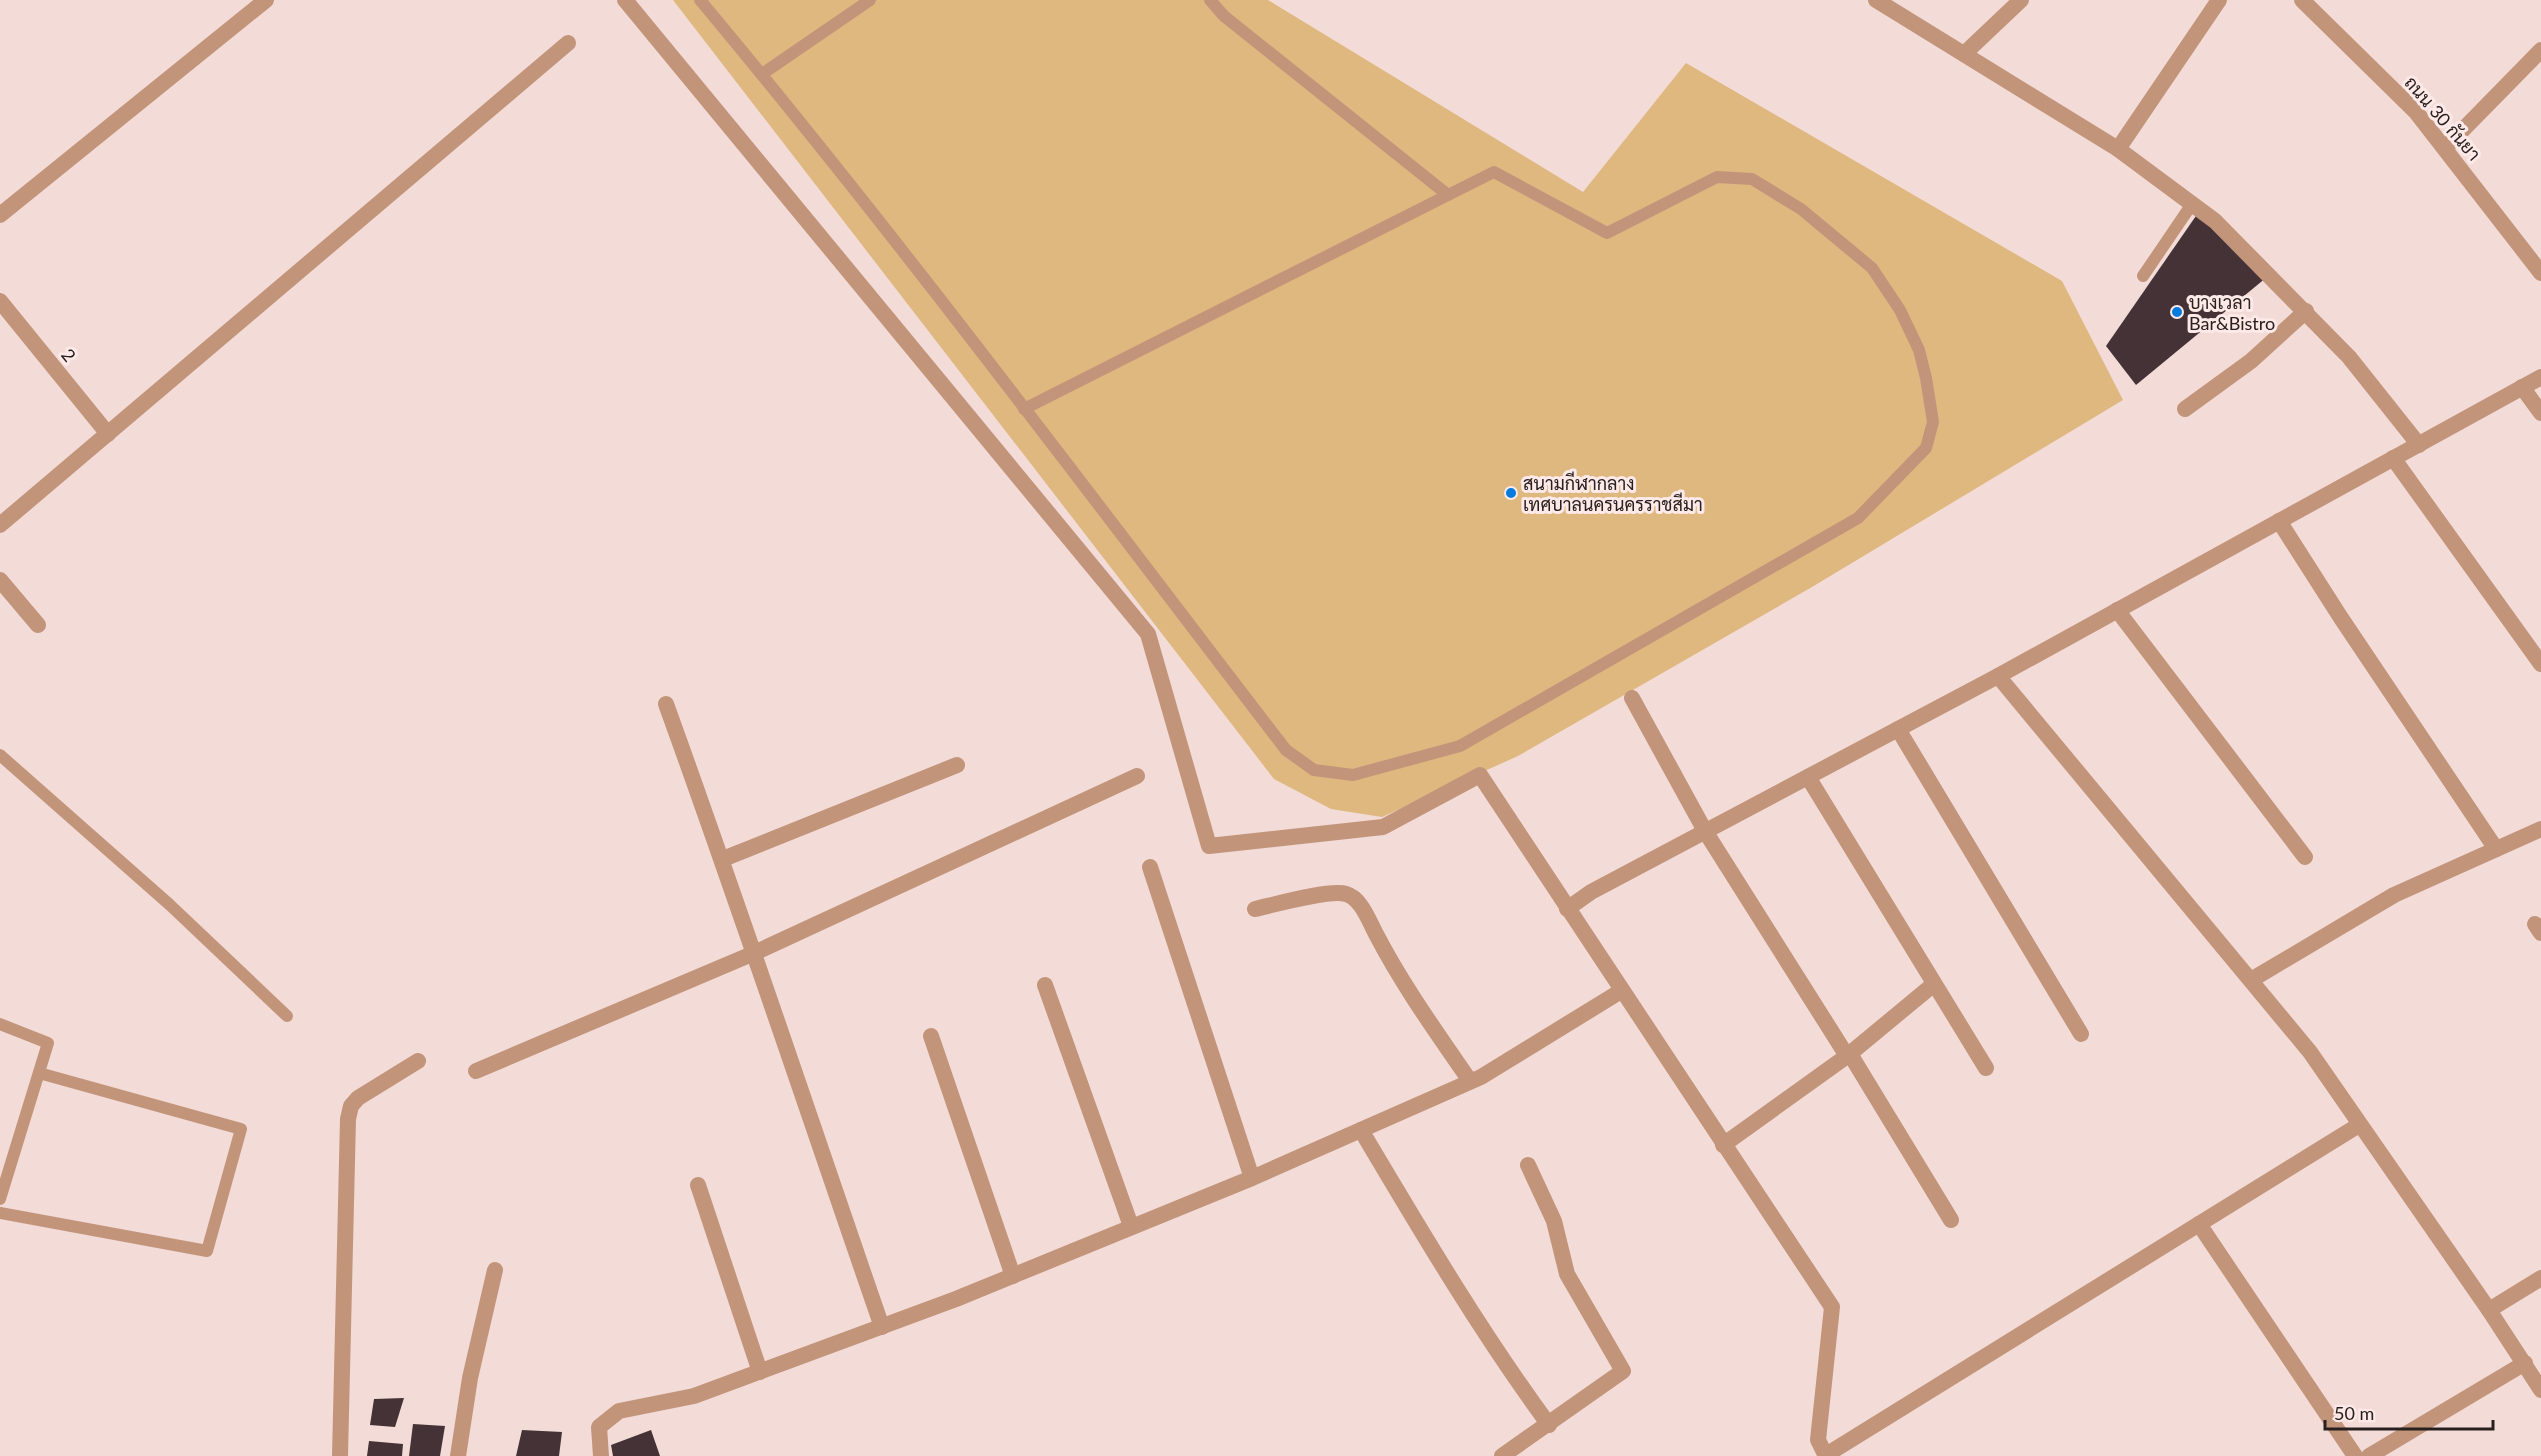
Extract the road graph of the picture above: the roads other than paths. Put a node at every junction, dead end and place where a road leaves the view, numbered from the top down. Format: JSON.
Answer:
{"nodes":[{"id":1,"x":266,"y":0,"type":"edge"},
{"id":2,"x":624,"y":0,"type":"edge"},
{"id":3,"x":700,"y":0,"type":"edge"},
{"id":4,"x":870,"y":0,"type":"edge"},
{"id":5,"x":1210,"y":0,"type":"edge"},
{"id":6,"x":1876,"y":0,"type":"edge"},
{"id":7,"x":2021,"y":0,"type":"edge"},
{"id":8,"x":2219,"y":0,"type":"edge"},
{"id":9,"x":2302,"y":0,"type":"edge"},
{"id":10,"x":568,"y":44,"type":"dead end"},
{"id":11,"x":2541,"y":50,"type":"edge"},
{"id":12,"x":1964,"y":54,"type":"junction"},
{"id":13,"x":762,"y":74,"type":"junction"},
{"id":14,"x":2446,"y":147,"type":"junction"},
{"id":15,"x":2118,"y":149,"type":"junction"},
{"id":16,"x":1448,"y":195,"type":"junction"},
{"id":17,"x":2192,"y":204,"type":"junction"},
{"id":18,"x":0,"y":215,"type":"edge"},
{"id":19,"x":2541,"y":273,"type":"edge"},
{"id":20,"x":2143,"y":276,"type":"dead end"},
{"id":21,"x":0,"y":301,"type":"edge"},
{"id":22,"x":2306,"y":311,"type":"junction"},
{"id":23,"x":2541,"y":377,"type":"edge"},
{"id":24,"x":2522,"y":387,"type":"junction"},
{"id":25,"x":1024,"y":409,"type":"junction"},
{"id":26,"x":2185,"y":410,"type":"dead end"},
{"id":27,"x":2541,"y":413,"type":"edge"},
{"id":28,"x":108,"y":434,"type":"junction"},
{"id":29,"x":2419,"y":444,"type":"junction"},
{"id":30,"x":2393,"y":458,"type":"junction"},
{"id":31,"x":2279,"y":521,"type":"junction"},
{"id":32,"x":0,"y":525,"type":"edge"},
{"id":33,"x":0,"y":580,"type":"edge"},
{"id":34,"x":2117,"y":610,"type":"junction"},
{"id":35,"x":38,"y":625,"type":"dead end"},
{"id":36,"x":2541,"y":664,"type":"edge"},
{"id":37,"x":1998,"y":676,"type":"junction"},
{"id":38,"x":1632,"y":698,"type":"dead end"},
{"id":39,"x":666,"y":704,"type":"dead end"},
{"id":40,"x":1898,"y":729,"type":"junction"},
{"id":41,"x":0,"y":755,"type":"edge"},
{"id":42,"x":957,"y":765,"type":"dead end"},
{"id":43,"x":1137,"y":776,"type":"dead end"},
{"id":44,"x":1808,"y":777,"type":"junction"},
{"id":45,"x":2541,"y":829,"type":"edge"},
{"id":46,"x":1705,"y":831,"type":"junction"},
{"id":47,"x":2496,"y":849,"type":"junction"},
{"id":48,"x":2305,"y":857,"type":"dead end"},
{"id":49,"x":723,"y":860,"type":"junction"},
{"id":50,"x":1150,"y":867,"type":"dead end"},
{"id":51,"x":1255,"y":909,"type":"dead end"},
{"id":52,"x":1567,"y":909,"type":"junction"},
{"id":53,"x":752,"y":954,"type":"junction"},
{"id":54,"x":2251,"y":980,"type":"junction"},
{"id":55,"x":1934,"y":984,"type":"junction"},
{"id":56,"x":1045,"y":985,"type":"dead end"},
{"id":57,"x":1621,"y":991,"type":"junction"},
{"id":58,"x":287,"y":1016,"type":"dead end"},
{"id":59,"x":0,"y":1024,"type":"edge"},
{"id":60,"x":2081,"y":1034,"type":"dead end"},
{"id":61,"x":932,"y":1036,"type":"dead end"},
{"id":62,"x":1848,"y":1055,"type":"junction"},
{"id":63,"x":418,"y":1061,"type":"dead end"},
{"id":64,"x":1986,"y":1068,"type":"dead end"},
{"id":65,"x":476,"y":1071,"type":"dead end"},
{"id":66,"x":39,"y":1073,"type":"junction"},
{"id":67,"x":1470,"y":1082,"type":"junction"},
{"id":68,"x":2359,"y":1125,"type":"junction"},
{"id":69,"x":1361,"y":1130,"type":"junction"},
{"id":70,"x":1723,"y":1144,"type":"junction"},
{"id":71,"x":1528,"y":1165,"type":"dead end"},
{"id":72,"x":1252,"y":1178,"type":"junction"},
{"id":73,"x":698,"y":1185,"type":"dead end"},
{"id":74,"x":0,"y":1199,"type":"edge"},
{"id":75,"x":0,"y":1213,"type":"edge"},
{"id":76,"x":1951,"y":1220,"type":"dead end"},
{"id":77,"x":2199,"y":1224,"type":"junction"},
{"id":78,"x":1131,"y":1226,"type":"junction"},
{"id":79,"x":495,"y":1270,"type":"dead end"},
{"id":80,"x":1013,"y":1276,"type":"junction"},
{"id":81,"x":2541,"y":1278,"type":"edge"},
{"id":82,"x":2489,"y":1310,"type":"junction"},
{"id":83,"x":882,"y":1327,"type":"junction"},
{"id":84,"x":2525,"y":1364,"type":"junction"},
{"id":85,"x":759,"y":1372,"type":"junction"},
{"id":86,"x":2541,"y":1390,"type":"edge"},
{"id":87,"x":1549,"y":1425,"type":"junction"},
{"id":88,"x":1826,"y":1455,"type":"edge"},
{"id":89,"x":340,"y":1456,"type":"edge"},
{"id":90,"x":458,"y":1456,"type":"edge"},
{"id":91,"x":601,"y":1456,"type":"edge"},
{"id":92,"x":1502,"y":1456,"type":"edge"},
{"id":93,"x":2355,"y":1456,"type":"edge"},
{"id":94,"x":2369,"y":1456,"type":"edge"}],
"edges":[{"from":1,"to":18,"type":"street"},
{"from":2,"to":52,"type":"street"},
{"from":3,"to":13,"type":"lane"},
{"from":4,"to":13,"type":"lane"},
{"from":5,"to":16,"type":"lane"},
{"from":6,"to":12,"type":"street"},
{"from":7,"to":12,"type":"street"},
{"from":8,"to":15,"type":"street"},
{"from":9,"to":14,"type":"street","name":"ถนน 30 กันยา"},
{"from":10,"to":28,"type":"street"},
{"from":11,"to":14,"type":"street"},
{"from":12,"to":15,"type":"street"},
{"from":13,"to":25,"type":"lane"},
{"from":14,"to":19,"type":"street","name":"ถนน 30 กันยา"},
{"from":15,"to":17,"type":"street"},
{"from":16,"to":25,"type":"lane"},
{"from":16,"to":25,"type":"lane"},
{"from":17,"to":20,"type":"lane"},
{"from":17,"to":22,"type":"street"},
{"from":21,"to":28,"type":"street","name":"2"},
{"from":22,"to":26,"type":"street"},
{"from":22,"to":29,"type":"street"},
{"from":23,"to":24,"type":"street"},
{"from":24,"to":27,"type":"street"},
{"from":24,"to":29,"type":"street"},
{"from":28,"to":32,"type":"street"},
{"from":29,"to":30,"type":"street"},
{"from":30,"to":31,"type":"street"},
{"from":30,"to":36,"type":"street"},
{"from":31,"to":34,"type":"street"},
{"from":31,"to":47,"type":"street"},
{"from":33,"to":35,"type":"street"},
{"from":34,"to":37,"type":"street"},
{"from":34,"to":48,"type":"street"},
{"from":37,"to":40,"type":"street"},
{"from":37,"to":54,"type":"street"},
{"from":38,"to":46,"type":"street"},
{"from":39,"to":49,"type":"street"},
{"from":40,"to":44,"type":"street"},
{"from":40,"to":60,"type":"street"},
{"from":41,"to":58,"type":"lane"},
{"from":42,"to":49,"type":"street"},
{"from":43,"to":53,"type":"street"},
{"from":44,"to":46,"type":"street"},
{"from":44,"to":55,"type":"street"},
{"from":45,"to":47,"type":"street"},
{"from":46,"to":52,"type":"street"},
{"from":46,"to":62,"type":"street"},
{"from":47,"to":54,"type":"street"},
{"from":49,"to":53,"type":"street"},
{"from":50,"to":72,"type":"street"},
{"from":51,"to":67,"type":"street"},
{"from":52,"to":57,"type":"street"},
{"from":53,"to":65,"type":"street"},
{"from":53,"to":83,"type":"street"},
{"from":54,"to":68,"type":"street"},
{"from":55,"to":62,"type":"street"},
{"from":55,"to":64,"type":"street"},
{"from":56,"to":78,"type":"street"},
{"from":57,"to":67,"type":"street"},
{"from":57,"to":70,"type":"street"},
{"from":59,"to":66,"type":"lane"},
{"from":61,"to":80,"type":"street"},
{"from":62,"to":70,"type":"street"},
{"from":62,"to":76,"type":"street"},
{"from":63,"to":89,"type":"street"},
{"from":66,"to":74,"type":"lane"},
{"from":66,"to":75,"type":"lane"},
{"from":67,"to":69,"type":"street"},
{"from":68,"to":77,"type":"street"},
{"from":68,"to":82,"type":"street"},
{"from":69,"to":72,"type":"street"},
{"from":69,"to":87,"type":"street"},
{"from":70,"to":88,"type":"street"},
{"from":71,"to":87,"type":"street"},
{"from":72,"to":78,"type":"street"},
{"from":73,"to":85,"type":"street"},
{"from":77,"to":88,"type":"street"},
{"from":77,"to":93,"type":"street"},
{"from":78,"to":80,"type":"street"},
{"from":79,"to":90,"type":"street"},
{"from":80,"to":83,"type":"street"},
{"from":81,"to":82,"type":"street"},
{"from":82,"to":84,"type":"street"},
{"from":83,"to":85,"type":"street"},
{"from":84,"to":86,"type":"street"},
{"from":84,"to":94,"type":"street"},
{"from":85,"to":91,"type":"street"},
{"from":87,"to":92,"type":"street"}]}
